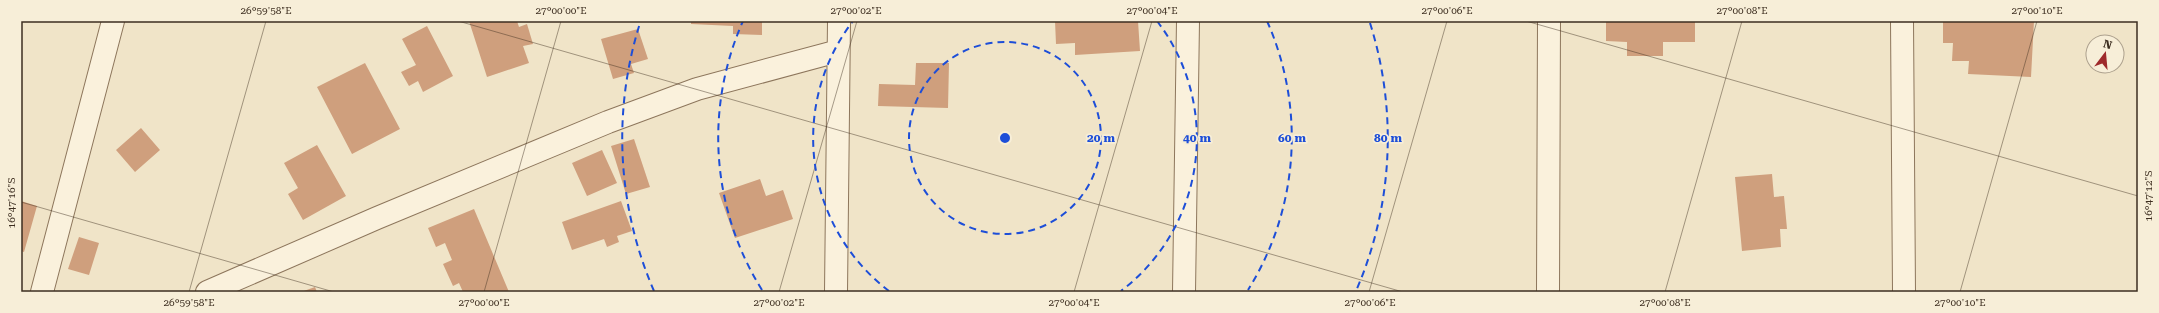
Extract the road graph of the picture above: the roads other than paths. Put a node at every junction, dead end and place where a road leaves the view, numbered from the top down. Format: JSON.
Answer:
{"nodes":[{"id":1,"x":113,"y":21,"type":"edge"},
{"id":2,"x":840,"y":21,"type":"edge"},
{"id":3,"x":1188,"y":21,"type":"edge"},
{"id":4,"x":1550,"y":21,"type":"edge"},
{"id":5,"x":1902,"y":21,"type":"edge"},
{"id":6,"x":838,"y":51,"type":"junction"},
{"id":7,"x":42,"y":292,"type":"edge"},
{"id":8,"x":207,"y":292,"type":"edge"},
{"id":9,"x":836,"y":292,"type":"edge"},
{"id":10,"x":1184,"y":292,"type":"edge"},
{"id":11,"x":1548,"y":292,"type":"edge"},
{"id":12,"x":1904,"y":292,"type":"edge"}],
"edges":[{"from":1,"to":7,"type":"street"},
{"from":2,"to":6,"type":"street"},
{"from":3,"to":10,"type":"street"},
{"from":4,"to":11,"type":"street"},
{"from":5,"to":12,"type":"street"},
{"from":6,"to":8,"type":"street"},
{"from":6,"to":9,"type":"street"}]}
